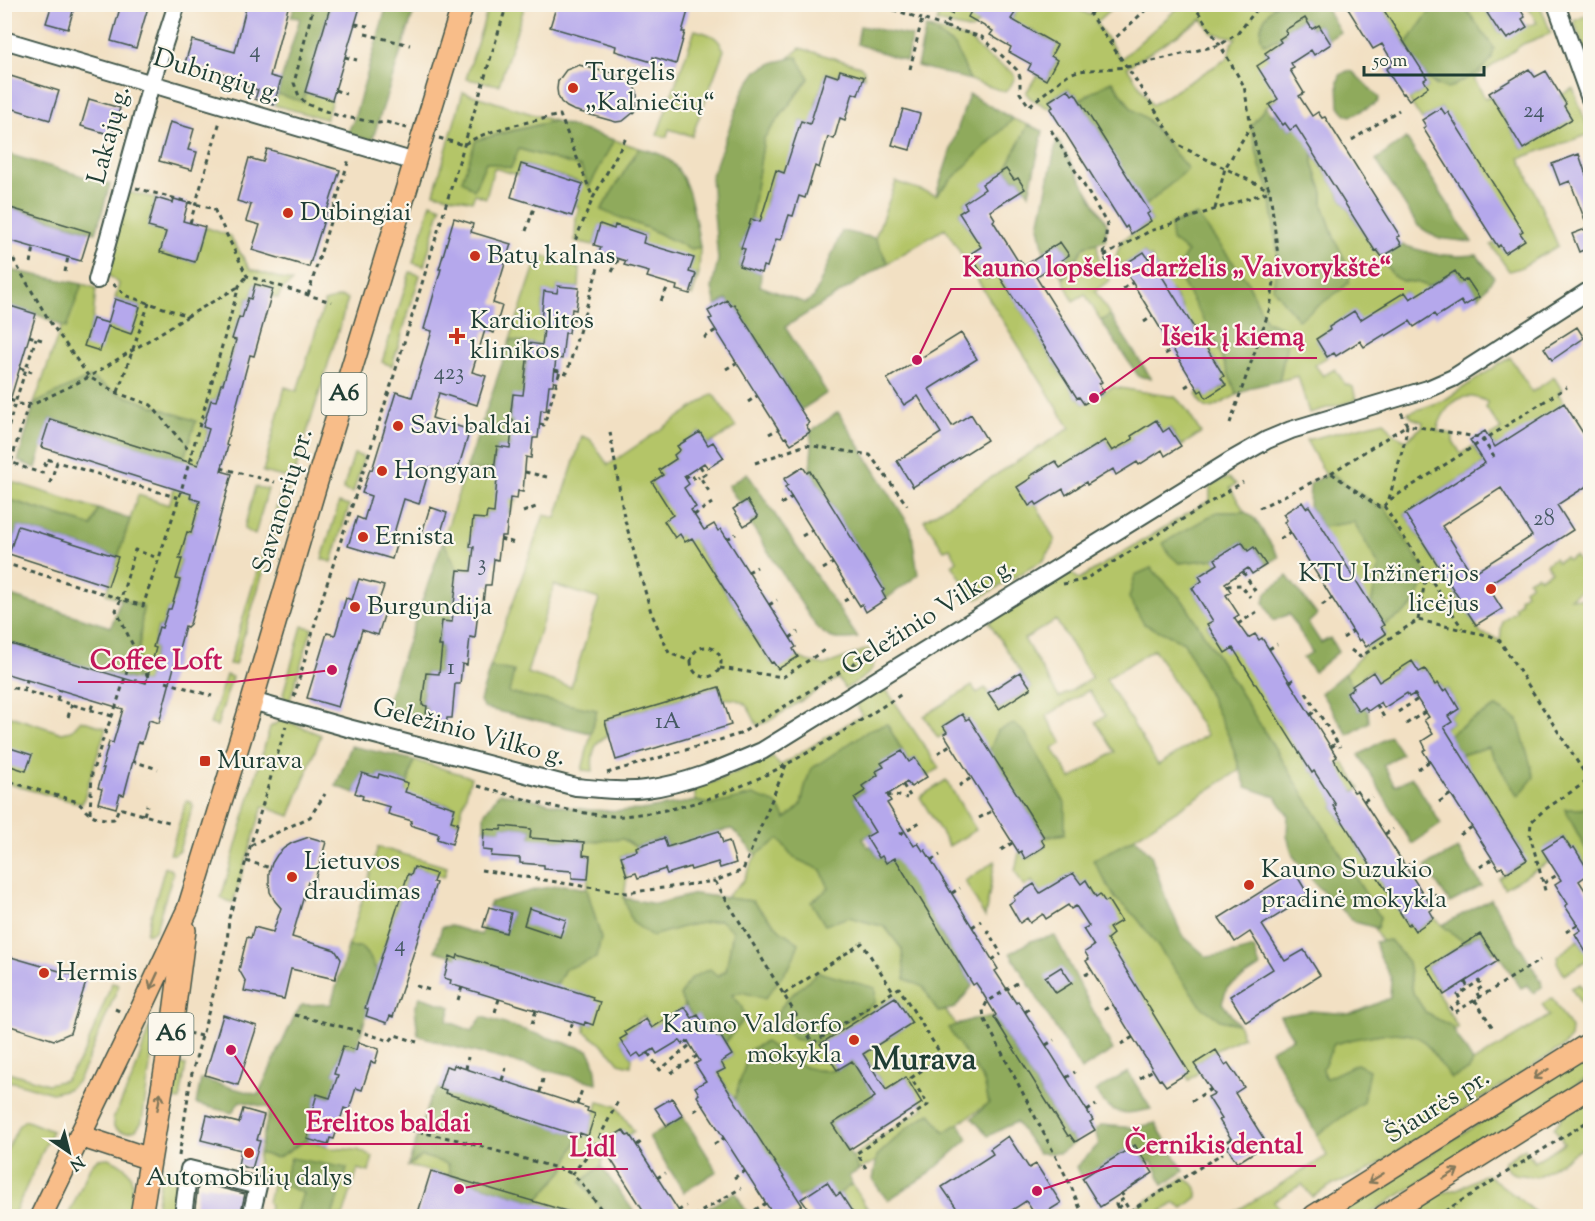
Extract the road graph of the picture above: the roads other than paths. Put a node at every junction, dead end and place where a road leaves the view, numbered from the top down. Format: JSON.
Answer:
{"nodes":[{"id":1,"x":177,"y":4,"type":"edge"},
{"id":2,"x":463,"y":4,"type":"edge"},
{"id":3,"x":1556,"y":4,"type":"edge"},
{"id":4,"x":4,"y":40,"type":"edge"},
{"id":5,"x":151,"y":84,"type":"junction"},
{"id":6,"x":1590,"y":99,"type":"edge"},
{"id":7,"x":415,"y":162,"type":"junction"},
{"id":8,"x":104,"y":281,"type":"road end"},
{"id":9,"x":1590,"y":290,"type":"edge"},
{"id":10,"x":252,"y":701,"type":"junction"},
{"id":11,"x":188,"y":909,"type":"junction"},
{"id":12,"x":1590,"y":1043,"type":"edge"},
{"id":13,"x":1590,"y":1087,"type":"edge"},
{"id":14,"x":80,"y":1136,"type":"junction"},
{"id":15,"x":150,"y":1159,"type":"junction"},
{"id":16,"x":41,"y":1216,"type":"edge"},
{"id":17,"x":141,"y":1216,"type":"edge"},
{"id":18,"x":183,"y":1216,"type":"edge"},
{"id":19,"x":251,"y":1216,"type":"edge"},
{"id":20,"x":1314,"y":1216,"type":"edge"},
{"id":21,"x":1384,"y":1216,"type":"edge"}],
"edges":[{"from":1,"to":5,"type":"street","name":"Lakajų g."},
{"from":2,"to":7,"type":"main road","name":"Savanorių pr.","number":"A6"},
{"from":3,"to":6,"type":"street"},
{"from":4,"to":5,"type":"street","name":"Dubingių g."},
{"from":5,"to":7,"type":"street","name":"Dubingių g."},
{"from":5,"to":8,"type":"street","name":"Lakajų g."},
{"from":7,"to":10,"type":"main road","name":"Savanorių pr.","number":"A6"},
{"from":9,"to":10,"type":"street","name":"Geležinio Vilko g."},
{"from":10,"to":11,"type":"main road","name":"Savanorių pr.","number":"A6"},
{"from":11,"to":14,"type":"main road","name":"Savanorių pr.","number":"A6","one_way":true},
{"from":15,"to":11,"type":"main road","name":"Savanorių pr.","number":"A6","one_way":true},
{"from":12,"to":20,"type":"main road","name":"Šiaurės pr.","one_way":true},
{"from":21,"to":13,"type":"main road","one_way":true},
{"from":14,"to":15,"type":"main road"},
{"from":14,"to":16,"type":"main road","name":"Savanorių pr.","number":"A6"},
{"from":15,"to":17,"type":"main road","name":"Savanorių pr.","number":"A6"},
{"from":18,"to":19,"type":"street"}]}
